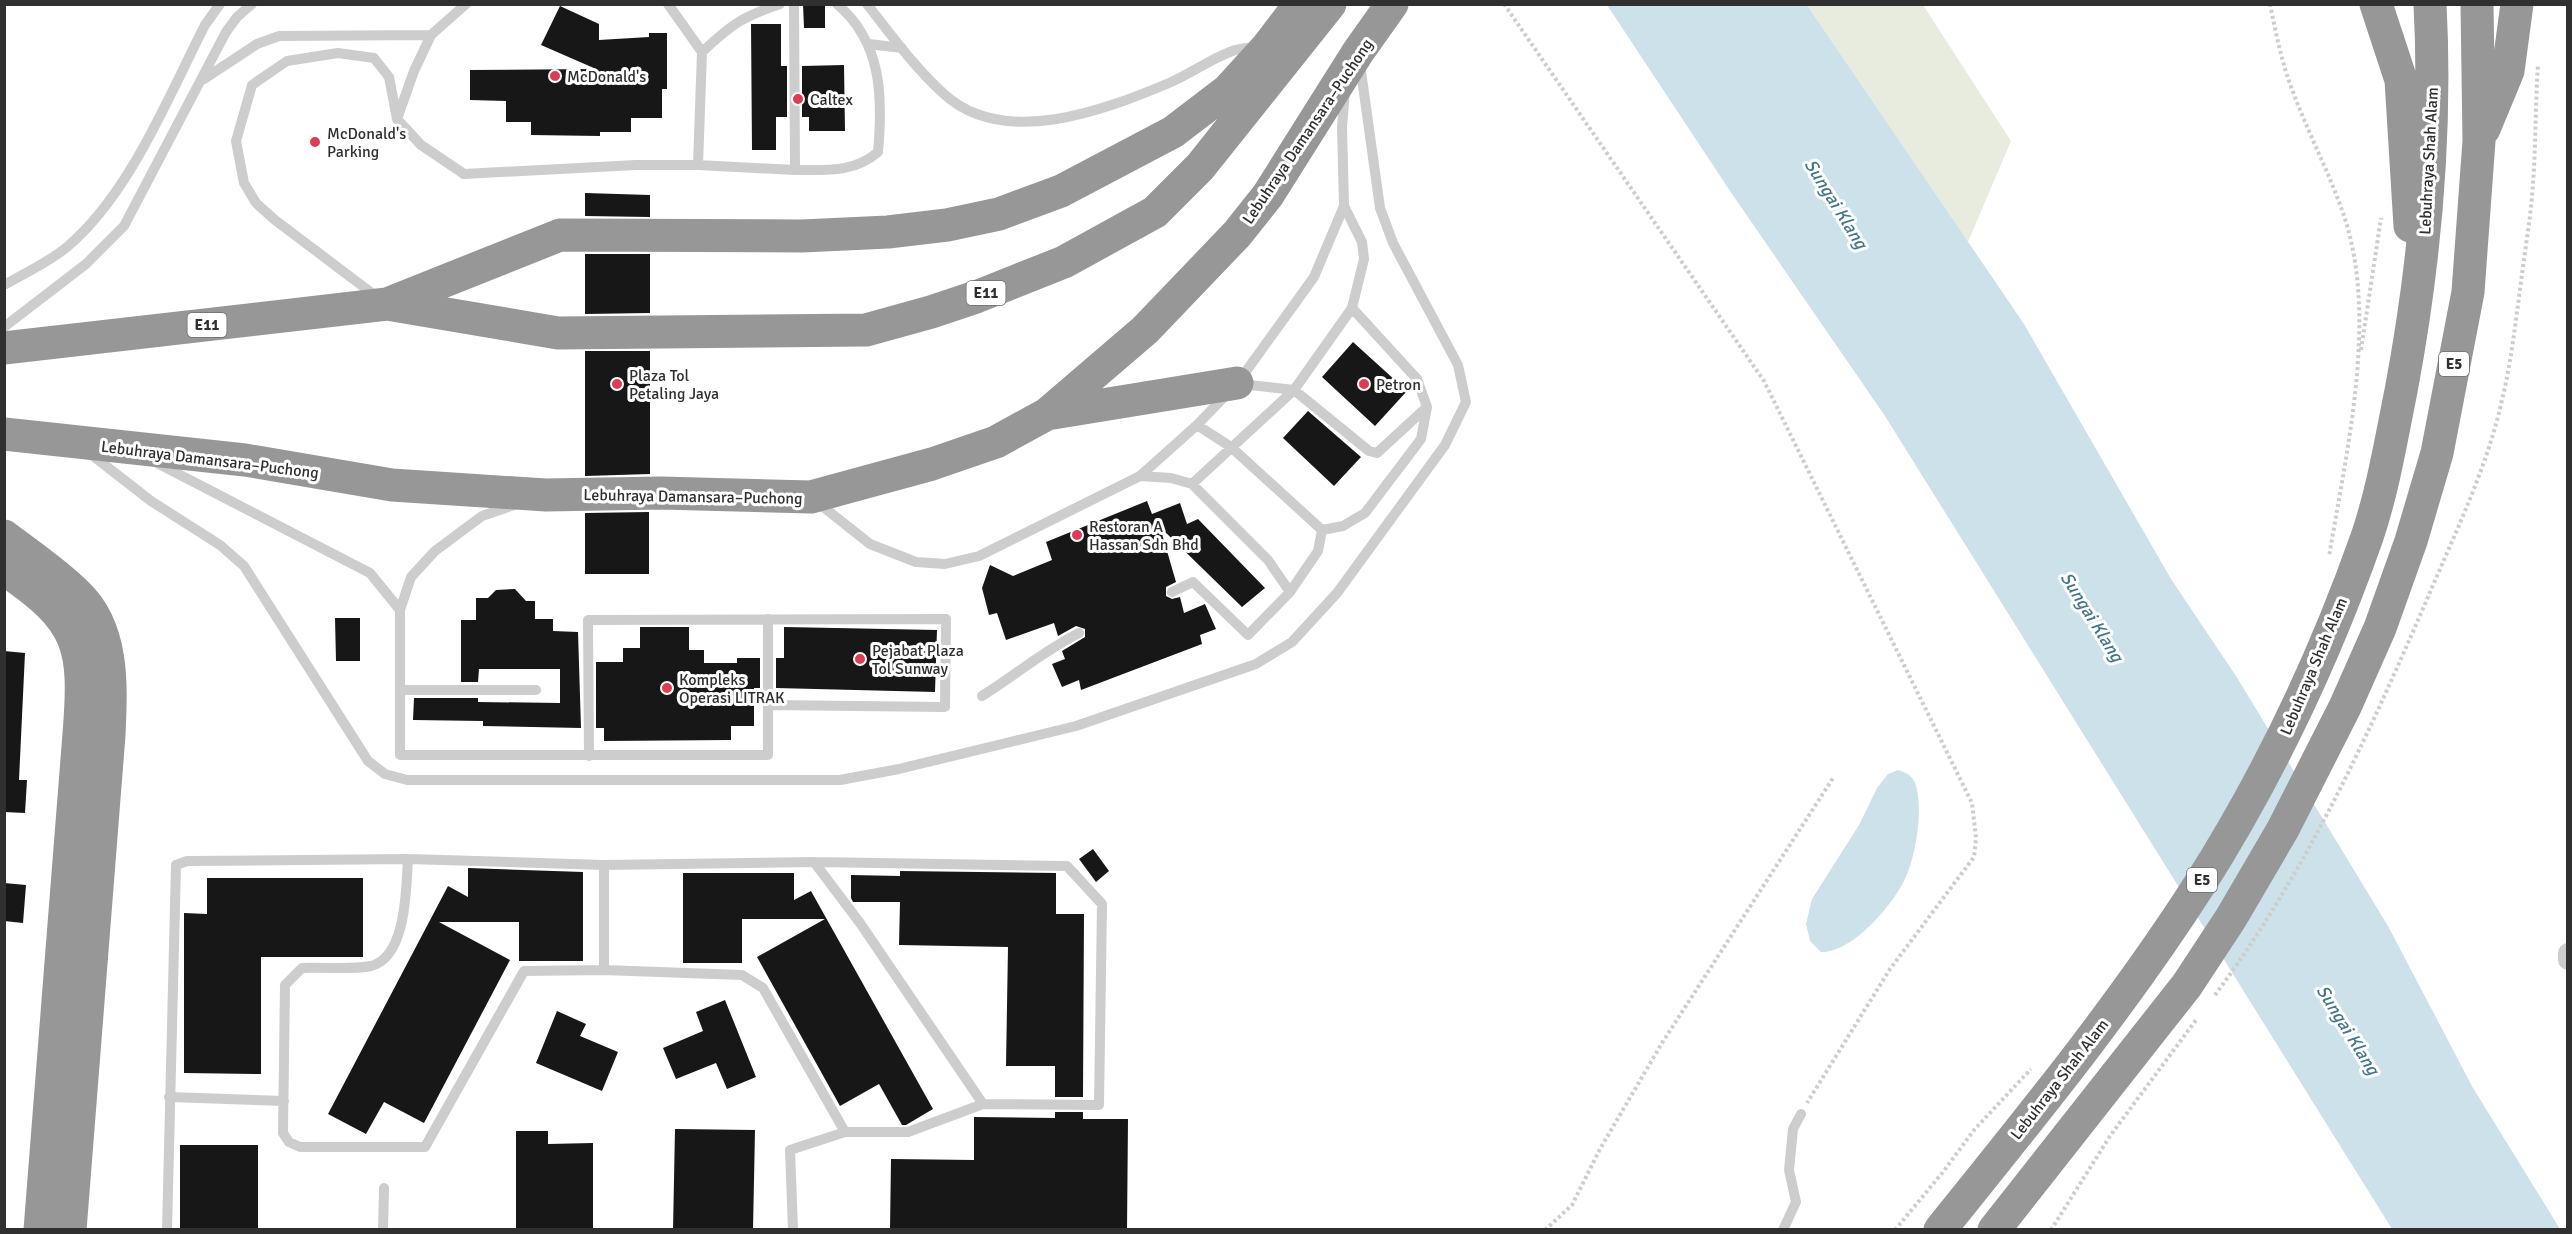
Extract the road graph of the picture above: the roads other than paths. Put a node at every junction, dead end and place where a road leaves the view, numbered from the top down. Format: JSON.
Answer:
{"nodes":[{"id":1,"x":220,"y":4,"type":"edge"},
{"id":2,"x":252,"y":4,"type":"edge"},
{"id":3,"x":466,"y":4,"type":"edge"},
{"id":4,"x":668,"y":4,"type":"edge"},
{"id":5,"x":780,"y":4,"type":"edge"},
{"id":6,"x":794,"y":4,"type":"edge"},
{"id":7,"x":837,"y":4,"type":"edge"},
{"id":8,"x":867,"y":4,"type":"edge"},
{"id":9,"x":1300,"y":4,"type":"edge"},
{"id":10,"x":1330,"y":4,"type":"edge"},
{"id":11,"x":2376,"y":4,"type":"edge"},
{"id":12,"x":2430,"y":4,"type":"edge"},
{"id":13,"x":2477,"y":4,"type":"edge"},
{"id":14,"x":2517,"y":4,"type":"edge"},
{"id":15,"x":1391,"y":6,"type":"edge"},
{"id":16,"x":431,"y":35,"type":"junction"},
{"id":17,"x":869,"y":44,"type":"junction"},
{"id":18,"x":1268,"y":45,"type":"junction"},
{"id":19,"x":902,"y":48,"type":"junction"},
{"id":20,"x":702,"y":52,"type":"junction"},
{"id":21,"x":1353,"y":61,"type":"junction"},
{"id":22,"x":201,"y":81,"type":"junction"},
{"id":23,"x":397,"y":119,"type":"junction"},
{"id":24,"x":2479,"y":141,"type":"junction"},
{"id":25,"x":698,"y":165,"type":"junction"},
{"id":26,"x":795,"y":170,"type":"junction"},
{"id":27,"x":1344,"y":206,"type":"junction"},
{"id":28,"x":4,"y":285,"type":"edge"},
{"id":29,"x":387,"y":304,"type":"junction"},
{"id":30,"x":1352,"y":308,"type":"junction"},
{"id":31,"x":2416,"y":311,"type":"junction"},
{"id":32,"x":4,"y":327,"type":"edge"},
{"id":33,"x":4,"y":348,"type":"edge"},
{"id":34,"x":1237,"y":383,"type":"junction"},
{"id":35,"x":1294,"y":390,"type":"junction"},
{"id":36,"x":1427,"y":407,"type":"junction"},
{"id":37,"x":1047,"y":414,"type":"junction"},
{"id":38,"x":1197,"y":425,"type":"junction"},
{"id":39,"x":4,"y":434,"type":"edge"},
{"id":40,"x":75,"y":441,"type":"junction"},
{"id":41,"x":128,"y":447,"type":"junction"},
{"id":42,"x":1231,"y":447,"type":"junction"},
{"id":43,"x":1140,"y":476,"type":"junction"},
{"id":44,"x":1192,"y":484,"type":"junction"},
{"id":45,"x":546,"y":495,"type":"junction"},
{"id":46,"x":811,"y":497,"type":"junction"},
{"id":47,"x":1322,"y":530,"type":"junction"},
{"id":48,"x":4,"y":536,"type":"edge"},
{"id":49,"x":4,"y":568,"type":"edge"},
{"id":50,"x":1172,"y":592,"type":"dead end"},
{"id":51,"x":1290,"y":592,"type":"junction"},
{"id":52,"x":400,"y":610,"type":"junction"},
{"id":53,"x":768,"y":619,"type":"junction"},
{"id":54,"x":1079,"y":633,"type":"dead end"},
{"id":55,"x":400,"y":690,"type":"junction"},
{"id":56,"x":536,"y":690,"type":"dead end"},
{"id":57,"x":982,"y":696,"type":"dead end"},
{"id":58,"x":768,"y":705,"type":"junction"},
{"id":59,"x":590,"y":756,"type":"junction"},
{"id":60,"x":408,"y":859,"type":"junction"},
{"id":61,"x":814,"y":862,"type":"junction"},
{"id":62,"x":604,"y":865,"type":"junction"},
{"id":63,"x":2568,"y":953,"type":"edge"},
{"id":64,"x":2568,"y":960,"type":"edge"},
{"id":65,"x":604,"y":970,"type":"junction"},
{"id":66,"x":169,"y":1096,"type":"junction"},
{"id":67,"x":284,"y":1101,"type":"junction"},
{"id":68,"x":983,"y":1104,"type":"junction"},
{"id":69,"x":1800,"y":1114,"type":"road end"},
{"id":70,"x":845,"y":1132,"type":"junction"},
{"id":71,"x":384,"y":1188,"type":"dead end"},
{"id":72,"x":40,"y":1230,"type":"edge"},
{"id":73,"x":70,"y":1230,"type":"edge"},
{"id":74,"x":167,"y":1230,"type":"edge"},
{"id":75,"x":383,"y":1230,"type":"edge"},
{"id":76,"x":793,"y":1230,"type":"edge"},
{"id":77,"x":1783,"y":1230,"type":"edge"},
{"id":78,"x":1940,"y":1230,"type":"edge"},
{"id":79,"x":1994,"y":1230,"type":"edge"}],
"edges":[{"from":1,"to":28,"type":"lane"},
{"from":2,"to":22,"type":"lane"},
{"from":3,"to":16,"type":"lane"},
{"from":4,"to":20,"type":"lane"},
{"from":5,"to":20,"type":"lane"},
{"from":6,"to":26,"type":"lane"},
{"from":7,"to":17,"type":"lane"},
{"from":8,"to":19,"type":"lane"},
{"from":9,"to":18,"type":"highway","number":"E11"},
{"from":10,"to":29,"type":"highway","number":"E11"},
{"from":11,"to":31,"type":"highway"},
{"from":12,"to":31,"type":"highway","name":"Lebuhraya Shah Alam","number":"E5"},
{"from":13,"to":24,"type":"highway","number":"E5"},
{"from":14,"to":24,"type":"highway"},
{"from":15,"to":21,"type":"highway","name":"Lebuhraya Damansara–Puchong"},
{"from":16,"to":22,"type":"lane"},
{"from":16,"to":23,"type":"lane"},
{"from":17,"to":19,"type":"lane"},
{"from":17,"to":26,"type":"lane"},
{"from":18,"to":19,"type":"lane"},
{"from":18,"to":29,"type":"highway","number":"E11"},
{"from":20,"to":25,"type":"lane"},
{"from":21,"to":27,"type":"lane"},
{"from":21,"to":37,"type":"highway","name":"Lebuhraya Damansara–Puchong"},
{"from":21,"to":40,"type":"lane"},
{"from":22,"to":32,"type":"lane"},
{"from":23,"to":25,"type":"lane"},
{"from":23,"to":29,"type":"lane"},
{"from":24,"to":79,"type":"highway","number":"E5"},
{"from":25,"to":26,"type":"lane"},
{"from":27,"to":30,"type":"lane"},
{"from":27,"to":34,"type":"lane"},
{"from":29,"to":33,"type":"highway","number":"E11"},
{"from":30,"to":35,"type":"lane"},
{"from":30,"to":36,"type":"lane"},
{"from":31,"to":78,"type":"highway","name":"Lebuhraya Shah Alam","number":"E5"},
{"from":34,"to":35,"type":"lane"},
{"from":34,"to":37,"type":"highway"},
{"from":34,"to":38,"type":"lane"},
{"from":35,"to":36,"type":"lane"},
{"from":35,"to":42,"type":"lane"},
{"from":36,"to":47,"type":"lane"},
{"from":37,"to":46,"type":"highway","name":"Lebuhraya Damansara–Puchong"},
{"from":38,"to":42,"type":"lane"},
{"from":38,"to":43,"type":"lane"},
{"from":39,"to":40,"type":"highway","name":"Lebuhraya Damansara–Puchong"},
{"from":40,"to":41,"type":"highway","name":"Lebuhraya Damansara–Puchong"},
{"from":41,"to":45,"type":"highway","name":"Lebuhraya Damansara–Puchong"},
{"from":41,"to":52,"type":"lane"},
{"from":42,"to":44,"type":"lane"},
{"from":42,"to":47,"type":"lane"},
{"from":43,"to":44,"type":"lane"},
{"from":43,"to":46,"type":"lane"},
{"from":44,"to":51,"type":"lane"},
{"from":45,"to":46,"type":"highway","name":"Lebuhraya Damansara–Puchong"},
{"from":45,"to":52,"type":"lane"},
{"from":47,"to":51,"type":"lane"},
{"from":48,"to":73,"type":"highway"},
{"from":49,"to":72,"type":"highway"},
{"from":50,"to":51,"type":"lane"},
{"from":52,"to":55,"type":"lane"},
{"from":53,"to":58,"type":"lane"},
{"from":53,"to":58,"type":"lane"},
{"from":53,"to":59,"type":"lane"},
{"from":54,"to":57,"type":"lane"},
{"from":55,"to":56,"type":"lane"},
{"from":55,"to":59,"type":"lane"},
{"from":58,"to":59,"type":"lane"},
{"from":60,"to":62,"type":"lane"},
{"from":60,"to":66,"type":"lane"},
{"from":60,"to":67,"type":"lane"},
{"from":61,"to":62,"type":"lane"},
{"from":61,"to":68,"type":"lane"},
{"from":61,"to":68,"type":"lane"},
{"from":62,"to":65,"type":"lane"},
{"from":63,"to":64,"type":"street"},
{"from":65,"to":67,"type":"lane"},
{"from":65,"to":70,"type":"lane"},
{"from":66,"to":67,"type":"lane"},
{"from":66,"to":74,"type":"lane"},
{"from":68,"to":70,"type":"lane"},
{"from":69,"to":77,"type":"lane"},
{"from":70,"to":76,"type":"lane"},
{"from":71,"to":75,"type":"lane"}]}
